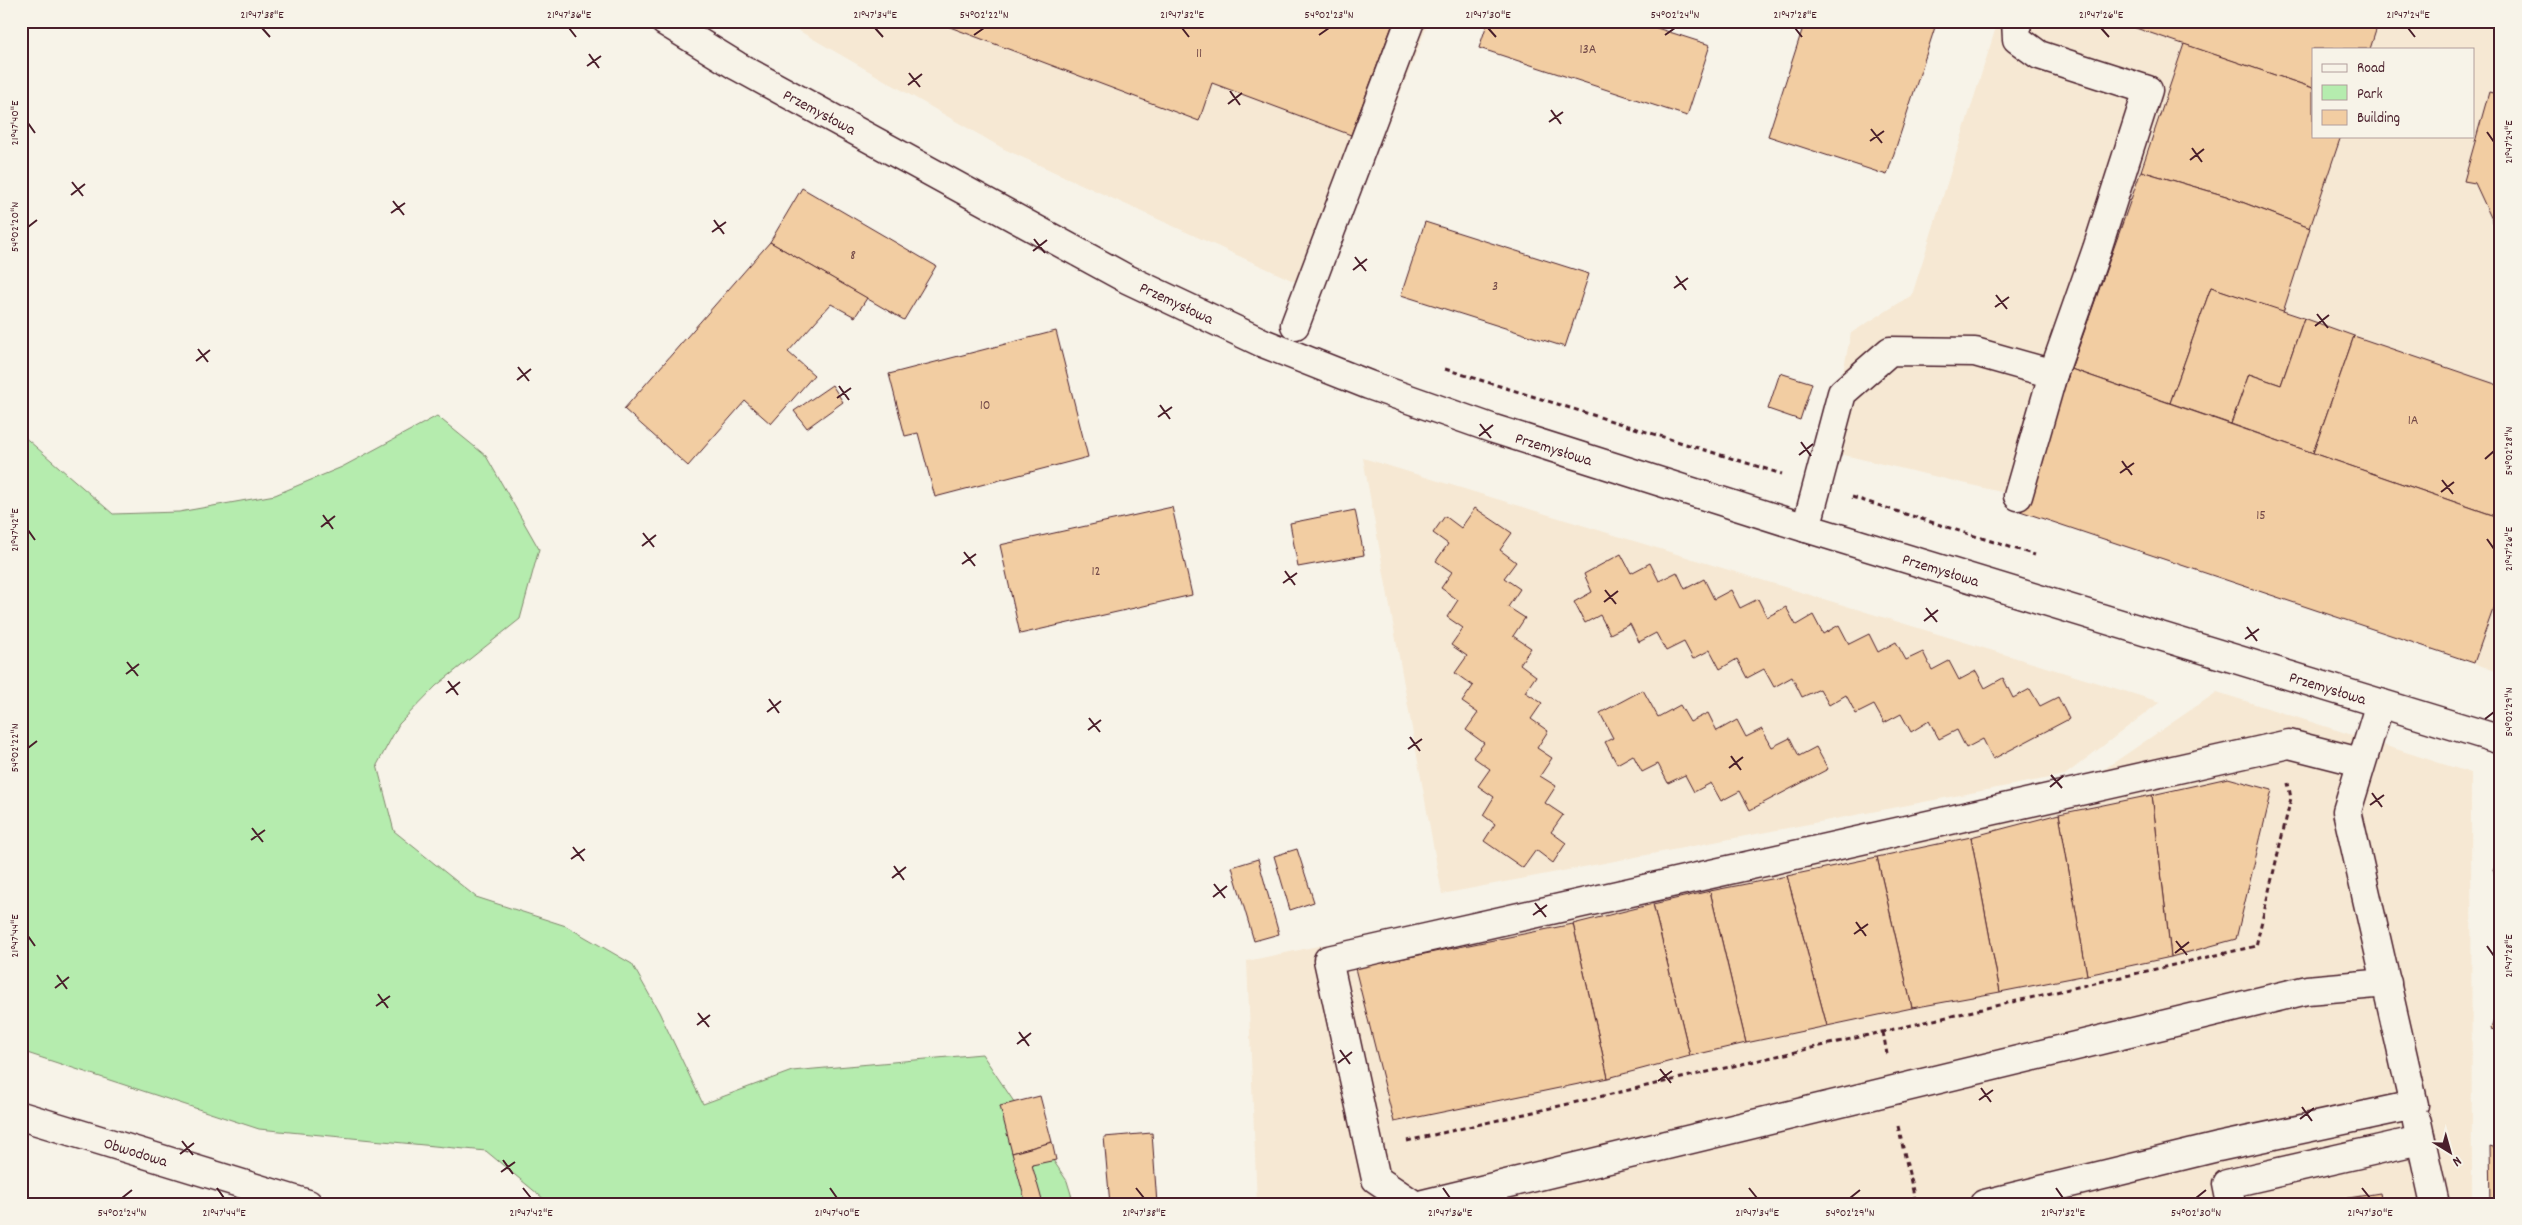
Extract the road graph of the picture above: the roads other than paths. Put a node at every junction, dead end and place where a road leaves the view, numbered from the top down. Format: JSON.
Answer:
{"nodes":[{"id":1,"x":664,"y":21,"type":"edge"},
{"id":2,"x":1410,"y":21,"type":"edge"},
{"id":3,"x":2016,"y":21,"type":"edge"},
{"id":4,"x":1295,"y":325,"type":"dead end"},
{"id":5,"x":2053,"y":374,"type":"junction"},
{"id":6,"x":2018,"y":496,"type":"dead end"},
{"id":7,"x":1806,"y":528,"type":"junction"},
{"id":8,"x":2380,"y":703,"type":"junction"},
{"id":9,"x":2501,"y":740,"type":"edge"},
{"id":10,"x":2360,"y":762,"type":"junction"},
{"id":11,"x":2387,"y":984,"type":"junction"},
{"id":12,"x":2414,"y":1105,"type":"junction"},
{"id":13,"x":21,"y":1116,"type":"edge"},
{"id":14,"x":2420,"y":1140,"type":"junction"},
{"id":15,"x":308,"y":1204,"type":"edge"},
{"id":16,"x":1413,"y":1204,"type":"edge"},
{"id":17,"x":1423,"y":1204,"type":"edge"},
{"id":18,"x":1984,"y":1204,"type":"edge"},
{"id":19,"x":2231,"y":1204,"type":"edge"},
{"id":20,"x":2435,"y":1204,"type":"edge"}],
"edges":[{"from":1,"to":7,"type":"street","name":"Przemysłowa"},
{"from":2,"to":4,"type":"street"},
{"from":3,"to":5,"type":"street"},
{"from":5,"to":6,"type":"street"},
{"from":5,"to":7,"type":"street"},
{"from":7,"to":8,"type":"street","name":"Przemysłowa"},
{"from":8,"to":9,"type":"street","name":"Przemysłowa"},
{"from":8,"to":10,"type":"street"},
{"from":10,"to":11,"type":"street"},
{"from":10,"to":16,"type":"street"},
{"from":11,"to":12,"type":"street"},
{"from":11,"to":17,"type":"street"},
{"from":12,"to":14,"type":"street"},
{"from":12,"to":18,"type":"street"},
{"from":13,"to":15,"type":"street","name":"Obwodowa"},
{"from":14,"to":19,"type":"street"},
{"from":14,"to":20,"type":"street"}]}
